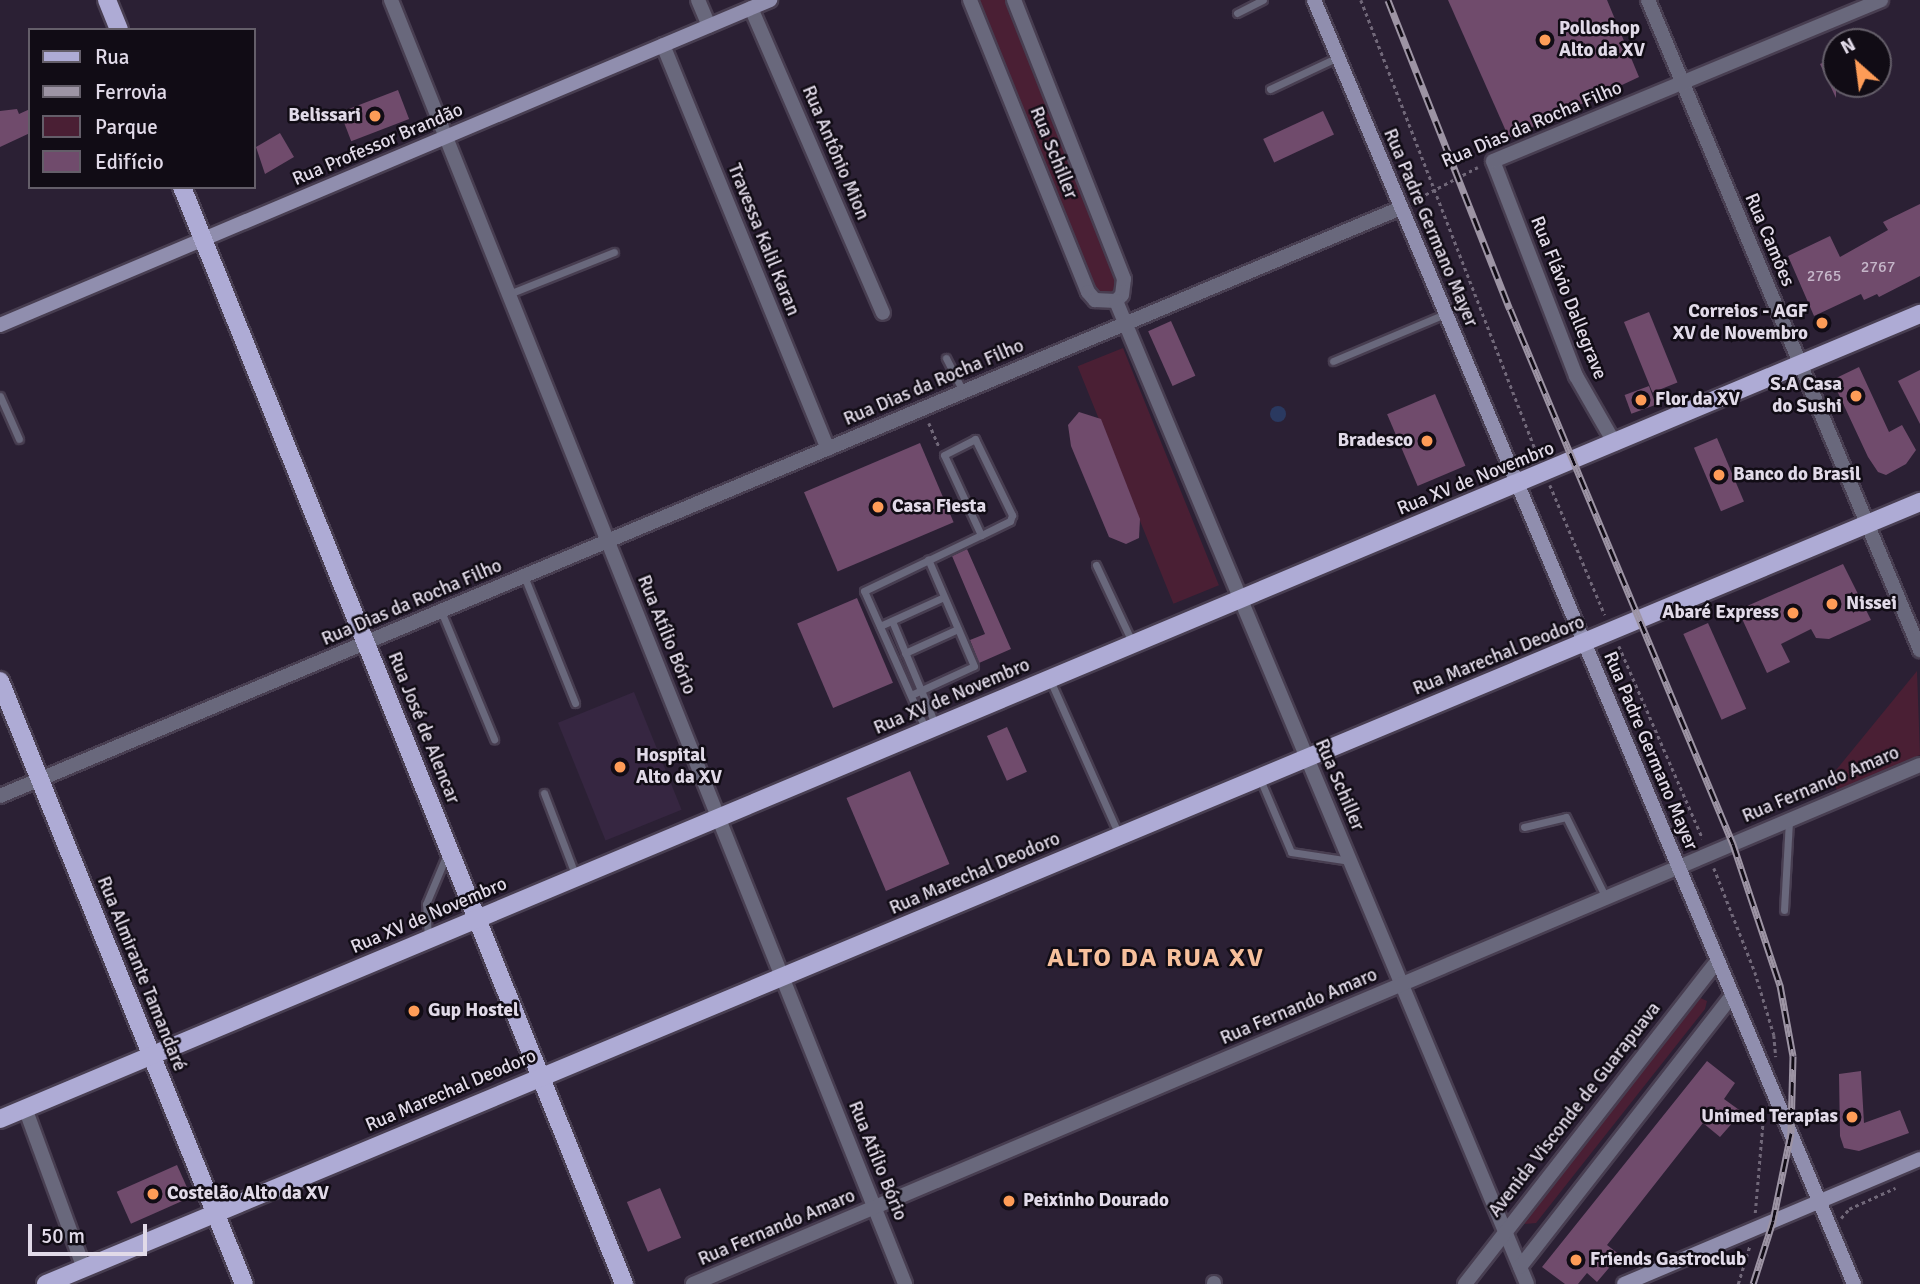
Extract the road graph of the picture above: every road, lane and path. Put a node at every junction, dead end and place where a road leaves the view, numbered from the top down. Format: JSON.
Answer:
{"nodes":[{"id":1,"x":107,"y":0,"type":"edge"},
{"id":2,"x":391,"y":0,"type":"edge"},
{"id":3,"x":698,"y":0,"type":"edge"},
{"id":4,"x":770,"y":0,"type":"edge"},
{"id":5,"x":971,"y":0,"type":"edge"},
{"id":6,"x":1014,"y":0,"type":"edge"},
{"id":7,"x":1263,"y":0,"type":"edge"},
{"id":8,"x":1314,"y":0,"type":"edge"},
{"id":9,"x":1361,"y":0,"type":"edge"},
{"id":10,"x":1648,"y":0,"type":"edge"},
{"id":11,"x":1881,"y":0,"type":"edge"},
{"id":12,"x":751,"y":8,"type":"junction"},
{"id":13,"x":1237,"y":13,"type":"dead end"},
{"id":14,"x":709,"y":26,"type":"junction"},
{"id":15,"x":118,"y":28,"type":"edge"},
{"id":16,"x":663,"y":45,"type":"junction"},
{"id":17,"x":1338,"y":57,"type":"junction"},
{"id":18,"x":1682,"y":83,"type":"junction"},
{"id":19,"x":1270,"y":89,"type":"dead end"},
{"id":20,"x":446,"y":137,"type":"junction"},
{"id":21,"x":1493,"y":161,"type":"junction"},
{"id":22,"x":184,"y":189,"type":"edge"},
{"id":23,"x":1432,"y":190,"type":"junction"},
{"id":24,"x":1401,"y":208,"type":"junction"},
{"id":25,"x":203,"y":239,"type":"junction"},
{"id":26,"x":614,"y":252,"type":"dead end"},
{"id":27,"x":509,"y":294,"type":"junction"},
{"id":28,"x":1116,"y":301,"type":"junction"},
{"id":29,"x":883,"y":313,"type":"dead end"},
{"id":30,"x":1445,"y":314,"type":"junction"},
{"id":31,"x":1920,"y":314,"type":"edge"},
{"id":32,"x":1125,"y":324,"type":"junction"},
{"id":33,"x":0,"y":325,"type":"edge"},
{"id":34,"x":946,"y":358,"type":"dead end"},
{"id":35,"x":1333,"y":361,"type":"dead end"},
{"id":36,"x":1801,"y":365,"type":"junction"},
{"id":37,"x":963,"y":392,"type":"junction"},
{"id":38,"x":0,"y":396,"type":"edge"},
{"id":39,"x":923,"y":409,"type":"junction"},
{"id":40,"x":19,"y":439,"type":"dead end"},
{"id":41,"x":1615,"y":444,"type":"junction"},
{"id":42,"x":828,"y":449,"type":"junction"},
{"id":43,"x":1537,"y":452,"type":"dead end"},
{"id":44,"x":944,"y":455,"type":"junction"},
{"id":45,"x":1517,"y":484,"type":"junction"},
{"id":46,"x":1551,"y":486,"type":"dead end"},
{"id":47,"x":1920,"y":502,"type":"edge"},
{"id":48,"x":1867,"y":524,"type":"junction"},
{"id":49,"x":981,"y":535,"type":"junction"},
{"id":50,"x":608,"y":541,"type":"junction"},
{"id":51,"x":928,"y":559,"type":"junction"},
{"id":52,"x":1096,"y":565,"type":"dead end"},
{"id":53,"x":524,"y":576,"type":"junction"},
{"id":54,"x":944,"y":597,"type":"junction"},
{"id":55,"x":1241,"y":599,"type":"junction"},
{"id":56,"x":441,"y":611,"type":"junction"},
{"id":57,"x":1603,"y":611,"type":"dead end"},
{"id":58,"x":892,"y":621,"type":"junction"},
{"id":59,"x":880,"y":626,"type":"junction"},
{"id":60,"x":958,"y":629,"type":"junction"},
{"id":61,"x":366,"y":643,"type":"junction"},
{"id":62,"x":1584,"y":643,"type":"junction"},
{"id":63,"x":1133,"y":644,"type":"junction"},
{"id":64,"x":1618,"y":645,"type":"dead end"},
{"id":65,"x":1920,"y":650,"type":"edge"},
{"id":66,"x":905,"y":653,"type":"junction"},
{"id":67,"x":1049,"y":679,"type":"junction"},
{"id":68,"x":0,"y":681,"type":"edge"},
{"id":69,"x":921,"y":691,"type":"junction"},
{"id":70,"x":911,"y":695,"type":"junction"},
{"id":71,"x":575,"y":703,"type":"dead end"},
{"id":72,"x":931,"y":728,"type":"junction"},
{"id":73,"x":494,"y":739,"type":"dead end"},
{"id":74,"x":1307,"y":757,"type":"junction"},
{"id":75,"x":1920,"y":765,"type":"edge"},
{"id":76,"x":1260,"y":778,"type":"junction"},
{"id":77,"x":40,"y":779,"type":"junction"},
{"id":78,"x":544,"y":793,"type":"dead end"},
{"id":79,"x":0,"y":796,"type":"edge"},
{"id":80,"x":719,"y":817,"type":"junction"},
{"id":81,"x":1789,"y":820,"type":"junction"},
{"id":82,"x":1524,"y":827,"type":"dead end"},
{"id":83,"x":1120,"y":836,"type":"junction"},
{"id":84,"x":1703,"y":840,"type":"dead end"},
{"id":85,"x":449,"y":850,"type":"junction"},
{"id":86,"x":1350,"y":861,"type":"junction"},
{"id":87,"x":1678,"y":867,"type":"junction"},
{"id":88,"x":1714,"y":867,"type":"dead end"},
{"id":89,"x":576,"y":878,"type":"junction"},
{"id":90,"x":1606,"y":898,"type":"junction"},
{"id":91,"x":1784,"y":910,"type":"dead end"},
{"id":92,"x":477,"y":919,"type":"junction"},
{"id":93,"x":428,"y":940,"type":"junction"},
{"id":94,"x":1717,"y":962,"type":"junction"},
{"id":95,"x":782,"y":977,"type":"junction"},
{"id":96,"x":1402,"y":984,"type":"junction"},
{"id":97,"x":1732,"y":996,"type":"junction"},
{"id":98,"x":151,"y":1056,"type":"junction"},
{"id":99,"x":1776,"y":1057,"type":"dead end"},
{"id":100,"x":540,"y":1076,"type":"junction"},
{"id":101,"x":1765,"y":1098,"type":"dead end"},
{"id":102,"x":25,"y":1108,"type":"junction"},
{"id":103,"x":0,"y":1119,"type":"edge"},
{"id":104,"x":1920,"y":1159,"type":"edge"},
{"id":105,"x":1896,"y":1187,"type":"dead end"},
{"id":106,"x":1821,"y":1201,"type":"junction"},
{"id":107,"x":874,"y":1207,"type":"junction"},
{"id":108,"x":1756,"y":1210,"type":"dead end"},
{"id":109,"x":216,"y":1213,"type":"junction"},
{"id":110,"x":1844,"y":1217,"type":"dead end"},
{"id":111,"x":1505,"y":1230,"type":"junction"},
{"id":112,"x":1750,"y":1243,"type":"dead end"},
{"id":113,"x":1758,"y":1245,"type":"dead end"},
{"id":114,"x":1749,"y":1249,"type":"junction"},
{"id":115,"x":1520,"y":1267,"type":"junction"},
{"id":116,"x":84,"y":1268,"type":"junction"},
{"id":117,"x":46,"y":1284,"type":"edge"},
{"id":118,"x":244,"y":1284,"type":"edge"},
{"id":119,"x":624,"y":1284,"type":"edge"},
{"id":120,"x":693,"y":1284,"type":"edge"},
{"id":121,"x":905,"y":1284,"type":"edge"},
{"id":122,"x":1465,"y":1284,"type":"edge"},
{"id":123,"x":1527,"y":1284,"type":"edge"},
{"id":124,"x":1624,"y":1284,"type":"edge"},
{"id":125,"x":1738,"y":1284,"type":"edge"},
{"id":126,"x":1854,"y":1284,"type":"edge"}],
"edges":[{"from":1,"to":15,"type":"main road"},
{"from":2,"to":20,"type":"street","name":"Rua Atílio Bório"},
{"from":3,"to":14,"type":"street"},
{"from":4,"to":12,"type":"street","name":"Rua Professor Brandão"},
{"from":5,"to":28,"type":"street","name":"Rua Schiller"},
{"from":6,"to":28,"type":"street","name":"Rua Schiller"},
{"from":7,"to":13,"type":"lane"},
{"from":8,"to":17,"type":"street","name":"Rua Padre Germano Mayer"},
{"from":9,"to":23,"type":"path"},
{"from":10,"to":18,"type":"street","name":"Rua Camões"},
{"from":11,"to":18,"type":"street","name":"Rua Dias da Rocha Filho"},
{"from":12,"to":14,"type":"street","name":"Rua Professor Brandão"},
{"from":12,"to":29,"type":"street","name":"Rua Antônio Mion"},
{"from":14,"to":16,"type":"street","name":"Rua Professor Brandão"},
{"from":16,"to":20,"type":"street","name":"Rua Professor Brandão"},
{"from":16,"to":42,"type":"street","name":"Travessa Kalil Karan"},
{"from":17,"to":19,"type":"lane"},
{"from":17,"to":24,"type":"street","name":"Rua Padre Germano Mayer"},
{"from":18,"to":21,"type":"street","name":"Rua Dias da Rocha Filho"},
{"from":18,"to":36,"type":"street","name":"Rua Camões"},
{"from":20,"to":25,"type":"street","name":"Rua Professor Brandão"},
{"from":20,"to":27,"type":"street","name":"Rua Atílio Bório"},
{"from":21,"to":23,"type":"path","name":"Rua Dias da Rocha Filho"},
{"from":21,"to":41,"type":"street","name":"Rua Flávio Dallegrave"},
{"from":22,"to":25,"type":"main road","name":"Rua José de Alencar"},
{"from":23,"to":24,"type":"path","name":"Rua Dias da Rocha Filho"},
{"from":23,"to":43,"type":"path"},
{"from":24,"to":30,"type":"street","name":"Rua Padre Germano Mayer"},
{"from":24,"to":32,"type":"street","name":"Rua Dias da Rocha Filho"},
{"from":25,"to":33,"type":"street","name":"Rua Professor Brandão"},
{"from":25,"to":61,"type":"main road","name":"Rua José de Alencar"},
{"from":26,"to":27,"type":"lane"},
{"from":27,"to":50,"type":"street","name":"Rua Atílio Bório"},
{"from":28,"to":32,"type":"street","name":"Rua Schiller"},
{"from":30,"to":35,"type":"lane"},
{"from":30,"to":45,"type":"street","name":"Rua Padre Germano Mayer"},
{"from":31,"to":36,"type":"main road","name":"Rua XV de Novembro"},
{"from":32,"to":37,"type":"street","name":"Rua Dias da Rocha Filho"},
{"from":32,"to":55,"type":"street","name":"Rua Schiller"},
{"from":34,"to":37,"type":"lane"},
{"from":36,"to":41,"type":"main road","name":"Rua XV de Novembro"},
{"from":36,"to":48,"type":"street","name":"Rua Camões"},
{"from":37,"to":39,"type":"street","name":"Rua Dias da Rocha Filho"},
{"from":38,"to":40,"type":"lane"},
{"from":39,"to":42,"type":"street","name":"Rua Dias da Rocha Filho"},
{"from":39,"to":44,"type":"path"},
{"from":41,"to":45,"type":"main road","name":"Rua XV de Novembro"},
{"from":42,"to":50,"type":"street","name":"Rua Dias da Rocha Filho"},
{"from":44,"to":49,"type":"lane"},
{"from":44,"to":49,"type":"lane"},
{"from":45,"to":55,"type":"main road","name":"Rua XV de Novembro"},
{"from":45,"to":62,"type":"street","name":"Rua Padre Germano Mayer"},
{"from":46,"to":57,"type":"path"},
{"from":47,"to":48,"type":"main road","name":"Rua Marechal Deodoro"},
{"from":48,"to":62,"type":"main road","name":"Rua Marechal Deodoro"},
{"from":48,"to":65,"type":"street","name":"Rua Camões"},
{"from":49,"to":51,"type":"lane"},
{"from":50,"to":53,"type":"street","name":"Rua Dias da Rocha Filho"},
{"from":50,"to":80,"type":"street","name":"Rua Atílio Bório"},
{"from":51,"to":54,"type":"lane"},
{"from":51,"to":59,"type":"lane"},
{"from":52,"to":63,"type":"lane"},
{"from":53,"to":56,"type":"street","name":"Rua Dias da Rocha Filho"},
{"from":53,"to":71,"type":"lane"},
{"from":54,"to":58,"type":"lane"},
{"from":54,"to":60,"type":"lane"},
{"from":55,"to":63,"type":"main road","name":"Rua XV de Novembro"},
{"from":55,"to":74,"type":"street","name":"Rua Schiller"},
{"from":56,"to":61,"type":"street","name":"Rua Dias da Rocha Filho"},
{"from":56,"to":73,"type":"lane"},
{"from":58,"to":59,"type":"lane"},
{"from":58,"to":66,"type":"lane"},
{"from":59,"to":70,"type":"lane"},
{"from":60,"to":66,"type":"lane"},
{"from":60,"to":69,"type":"lane"},
{"from":61,"to":77,"type":"street","name":"Rua Dias da Rocha Filho"},
{"from":61,"to":85,"type":"main road","name":"Rua José de Alencar"},
{"from":62,"to":74,"type":"main road","name":"Rua Marechal Deodoro"},
{"from":62,"to":87,"type":"street","name":"Rua Padre Germano Mayer"},
{"from":63,"to":67,"type":"main road","name":"Rua XV de Novembro"},
{"from":64,"to":84,"type":"path"},
{"from":66,"to":69,"type":"lane"},
{"from":67,"to":72,"type":"main road","name":"Rua XV de Novembro"},
{"from":67,"to":83,"type":"lane"},
{"from":68,"to":77,"type":"main road","name":"Rua Almirante Tamandaré"},
{"from":69,"to":70,"type":"lane"},
{"from":69,"to":72,"type":"lane"},
{"from":70,"to":72,"type":"lane"},
{"from":72,"to":80,"type":"main road","name":"Rua XV de Novembro"},
{"from":74,"to":76,"type":"main road","name":"Rua Marechal Deodoro"},
{"from":74,"to":86,"type":"street","name":"Rua Schiller"},
{"from":75,"to":81,"type":"street","name":"Rua Fernando Amaro"},
{"from":76,"to":83,"type":"main road","name":"Rua Marechal Deodoro"},
{"from":76,"to":86,"type":"lane"},
{"from":77,"to":79,"type":"street","name":"Rua Dias da Rocha Filho"},
{"from":77,"to":98,"type":"main road","name":"Rua Almirante Tamandaré"},
{"from":78,"to":89,"type":"lane"},
{"from":80,"to":89,"type":"main road","name":"Rua XV de Novembro"},
{"from":80,"to":95,"type":"street","name":"Rua Atílio Bório"},
{"from":81,"to":87,"type":"street","name":"Rua Fernando Amaro"},
{"from":81,"to":91,"type":"lane"},
{"from":82,"to":90,"type":"lane"},
{"from":83,"to":95,"type":"main road","name":"Rua Marechal Deodoro"},
{"from":85,"to":92,"type":"main road","name":"Rua José de Alencar"},
{"from":85,"to":93,"type":"lane"},
{"from":86,"to":96,"type":"street","name":"Rua Schiller"},
{"from":87,"to":90,"type":"street","name":"Rua Fernando Amaro"},
{"from":87,"to":94,"type":"street","name":"Rua Padre Germano Mayer"},
{"from":88,"to":99,"type":"path"},
{"from":89,"to":92,"type":"main road","name":"Rua XV de Novembro"},
{"from":90,"to":96,"type":"street","name":"Rua Fernando Amaro"},
{"from":92,"to":93,"type":"main road","name":"Rua XV de Novembro"},
{"from":92,"to":100,"type":"main road","name":"Rua José de Alencar"},
{"from":93,"to":98,"type":"main road","name":"Rua XV de Novembro"},
{"from":94,"to":97,"type":"street","name":"Rua Padre Germano Mayer"},
{"from":94,"to":111,"type":"street","name":"Avenida Visconde de Guarapuava"},
{"from":95,"to":100,"type":"main road","name":"Rua Marechal Deodoro"},
{"from":95,"to":107,"type":"street","name":"Rua Atílio Bório"},
{"from":96,"to":107,"type":"street","name":"Rua Fernando Amaro"},
{"from":96,"to":111,"type":"street","name":"Rua Schiller"},
{"from":97,"to":106,"type":"street","name":"Rua Padre Germano Mayer"},
{"from":97,"to":115,"type":"street"},
{"from":98,"to":102,"type":"main road","name":"Rua XV de Novembro"},
{"from":98,"to":109,"type":"main road","name":"Rua Almirante Tamandaré"},
{"from":100,"to":109,"type":"main road","name":"Rua Marechal Deodoro"},
{"from":100,"to":119,"type":"main road","name":"Rua José de Alencar"},
{"from":101,"to":108,"type":"path"},
{"from":102,"to":103,"type":"main road","name":"Rua XV de Novembro"},
{"from":102,"to":116,"type":"street"},
{"from":104,"to":106,"type":"street"},
{"from":105,"to":110,"type":"path"},
{"from":106,"to":124,"type":"street"},
{"from":106,"to":126,"type":"street","name":"Rua Padre Germano Mayer"},
{"from":107,"to":120,"type":"street","name":"Rua Fernando Amaro"},
{"from":107,"to":121,"type":"street","name":"Rua Atílio Bório"},
{"from":109,"to":116,"type":"main road","name":"Rua Marechal Deodoro"},
{"from":109,"to":118,"type":"main road","name":"Rua Almirante Tamandaré"},
{"from":111,"to":115,"type":"street","name":"Rua Schiller"},
{"from":111,"to":122,"type":"street","name":"Avenida Visconde de Guarapuava"},
{"from":112,"to":114,"type":"path"},
{"from":113,"to":114,"type":"path"},
{"from":114,"to":125,"type":"path"},
{"from":115,"to":123,"type":"street","name":"Rua Schiller"},
{"from":116,"to":117,"type":"main road","name":"Rua Marechal Deodoro"}]}
